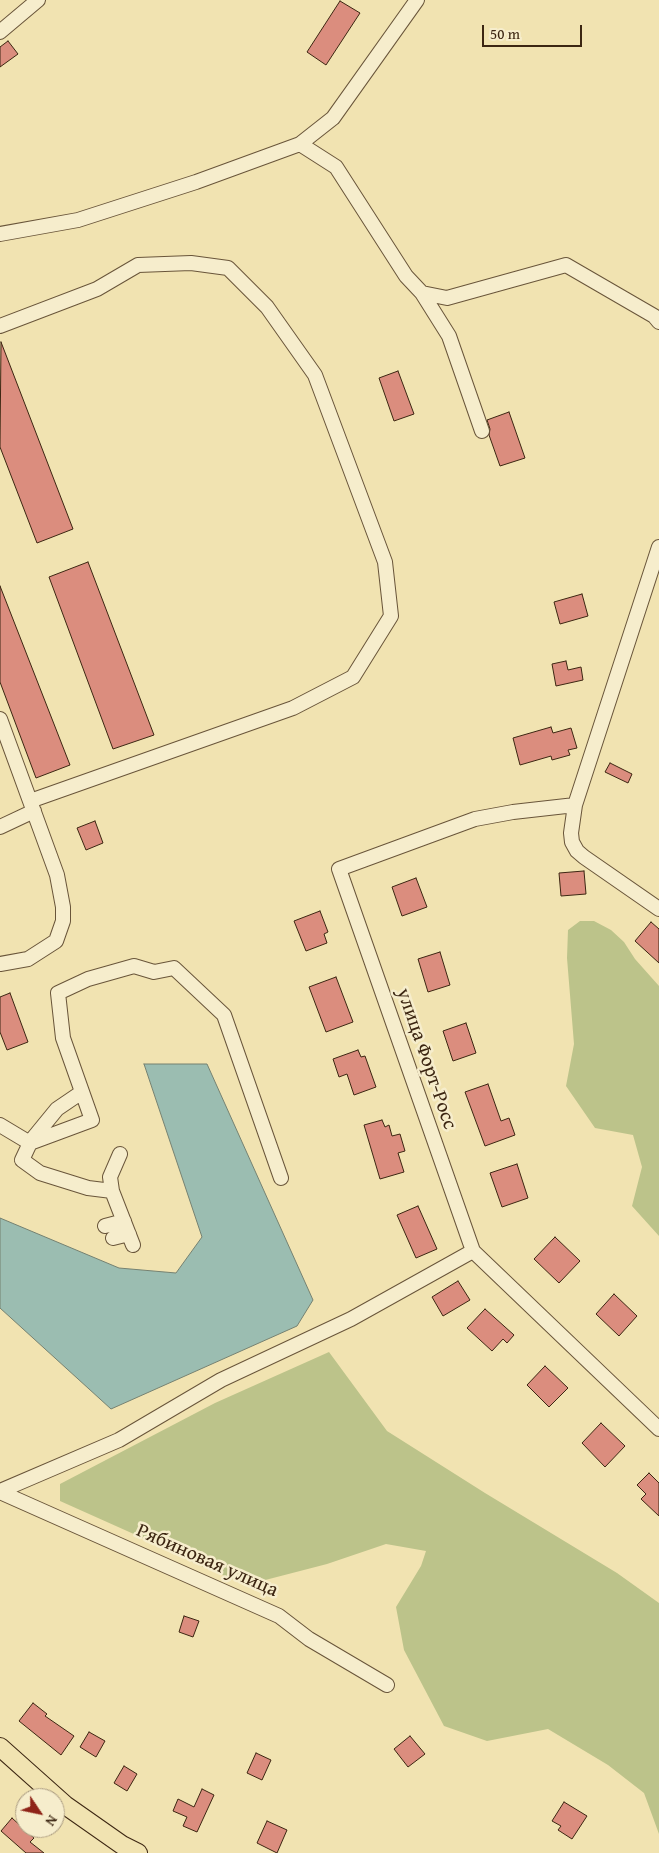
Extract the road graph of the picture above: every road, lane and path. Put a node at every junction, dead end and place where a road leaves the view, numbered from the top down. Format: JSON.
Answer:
{"nodes":[{"id":1,"x":38,"y":0,"type":"edge"},
{"id":2,"x":417,"y":0,"type":"edge"},
{"id":3,"x":0,"y":32,"type":"edge"},
{"id":4,"x":300,"y":144,"type":"junction"},
{"id":5,"x":0,"y":234,"type":"edge"},
{"id":6,"x":422,"y":293,"type":"junction"},
{"id":7,"x":659,"y":322,"type":"edge"},
{"id":8,"x":0,"y":326,"type":"edge"},
{"id":9,"x":482,"y":431,"type":"dead end"},
{"id":10,"x":659,"y":547,"type":"edge"},
{"id":11,"x":0,"y":721,"type":"edge"},
{"id":12,"x":575,"y":805,"type":"junction"},
{"id":13,"x":32,"y":806,"type":"junction"},
{"id":14,"x":0,"y":827,"type":"edge"},
{"id":15,"x":659,"y":910,"type":"edge"},
{"id":16,"x":0,"y":964,"type":"edge"},
{"id":17,"x":82,"y":1092,"type":"junction"},
{"id":18,"x":0,"y":1125,"type":"edge"},
{"id":19,"x":30,"y":1143,"type":"junction"},
{"id":20,"x":120,"y":1154,"type":"dead end"},
{"id":21,"x":281,"y":1178,"type":"dead end"},
{"id":22,"x":88,"y":1188,"type":"junction"},
{"id":23,"x":112,"y":1191,"type":"junction"},
{"id":24,"x":79,"y":1200,"type":"dead end"},
{"id":25,"x":105,"y":1226,"type":"dead end"},
{"id":26,"x":129,"y":1233,"type":"junction"},
{"id":27,"x":113,"y":1238,"type":"dead end"},
{"id":28,"x":473,"y":1251,"type":"junction"},
{"id":29,"x":659,"y":1429,"type":"edge"},
{"id":30,"x":0,"y":1491,"type":"edge"},
{"id":31,"x":387,"y":1685,"type":"dead end"},
{"id":32,"x":0,"y":1747,"type":"edge"},
{"id":33,"x":138,"y":1853,"type":"edge"}],
"edges":[{"from":1,"to":3,"type":"street"},
{"from":2,"to":4,"type":"street"},
{"from":4,"to":5,"type":"street"},
{"from":4,"to":6,"type":"street"},
{"from":6,"to":7,"type":"street"},
{"from":6,"to":9,"type":"street"},
{"from":8,"to":13,"type":"street"},
{"from":10,"to":12,"type":"street"},
{"from":11,"to":13,"type":"street"},
{"from":12,"to":15,"type":"street"},
{"from":12,"to":28,"type":"street","name":"улица Форт-Росс"},
{"from":13,"to":14,"type":"street"},
{"from":13,"to":16,"type":"street"},
{"from":17,"to":19,"type":"street"},
{"from":17,"to":19,"type":"street"},
{"from":17,"to":21,"type":"street"},
{"from":18,"to":19,"type":"street"},
{"from":19,"to":22,"type":"street"},
{"from":20,"to":23,"type":"street"},
{"from":22,"to":23,"type":"street"},
{"from":22,"to":24,"type":"street"},
{"from":23,"to":26,"type":"street"},
{"from":25,"to":26,"type":"street"},
{"from":26,"to":27,"type":"street"},
{"from":28,"to":29,"type":"street","name":"улица Форт-Росс"},
{"from":28,"to":30,"type":"street"},
{"from":30,"to":31,"type":"street","name":"Рябиновая улица"},
{"from":32,"to":33,"type":"main road"}]}
